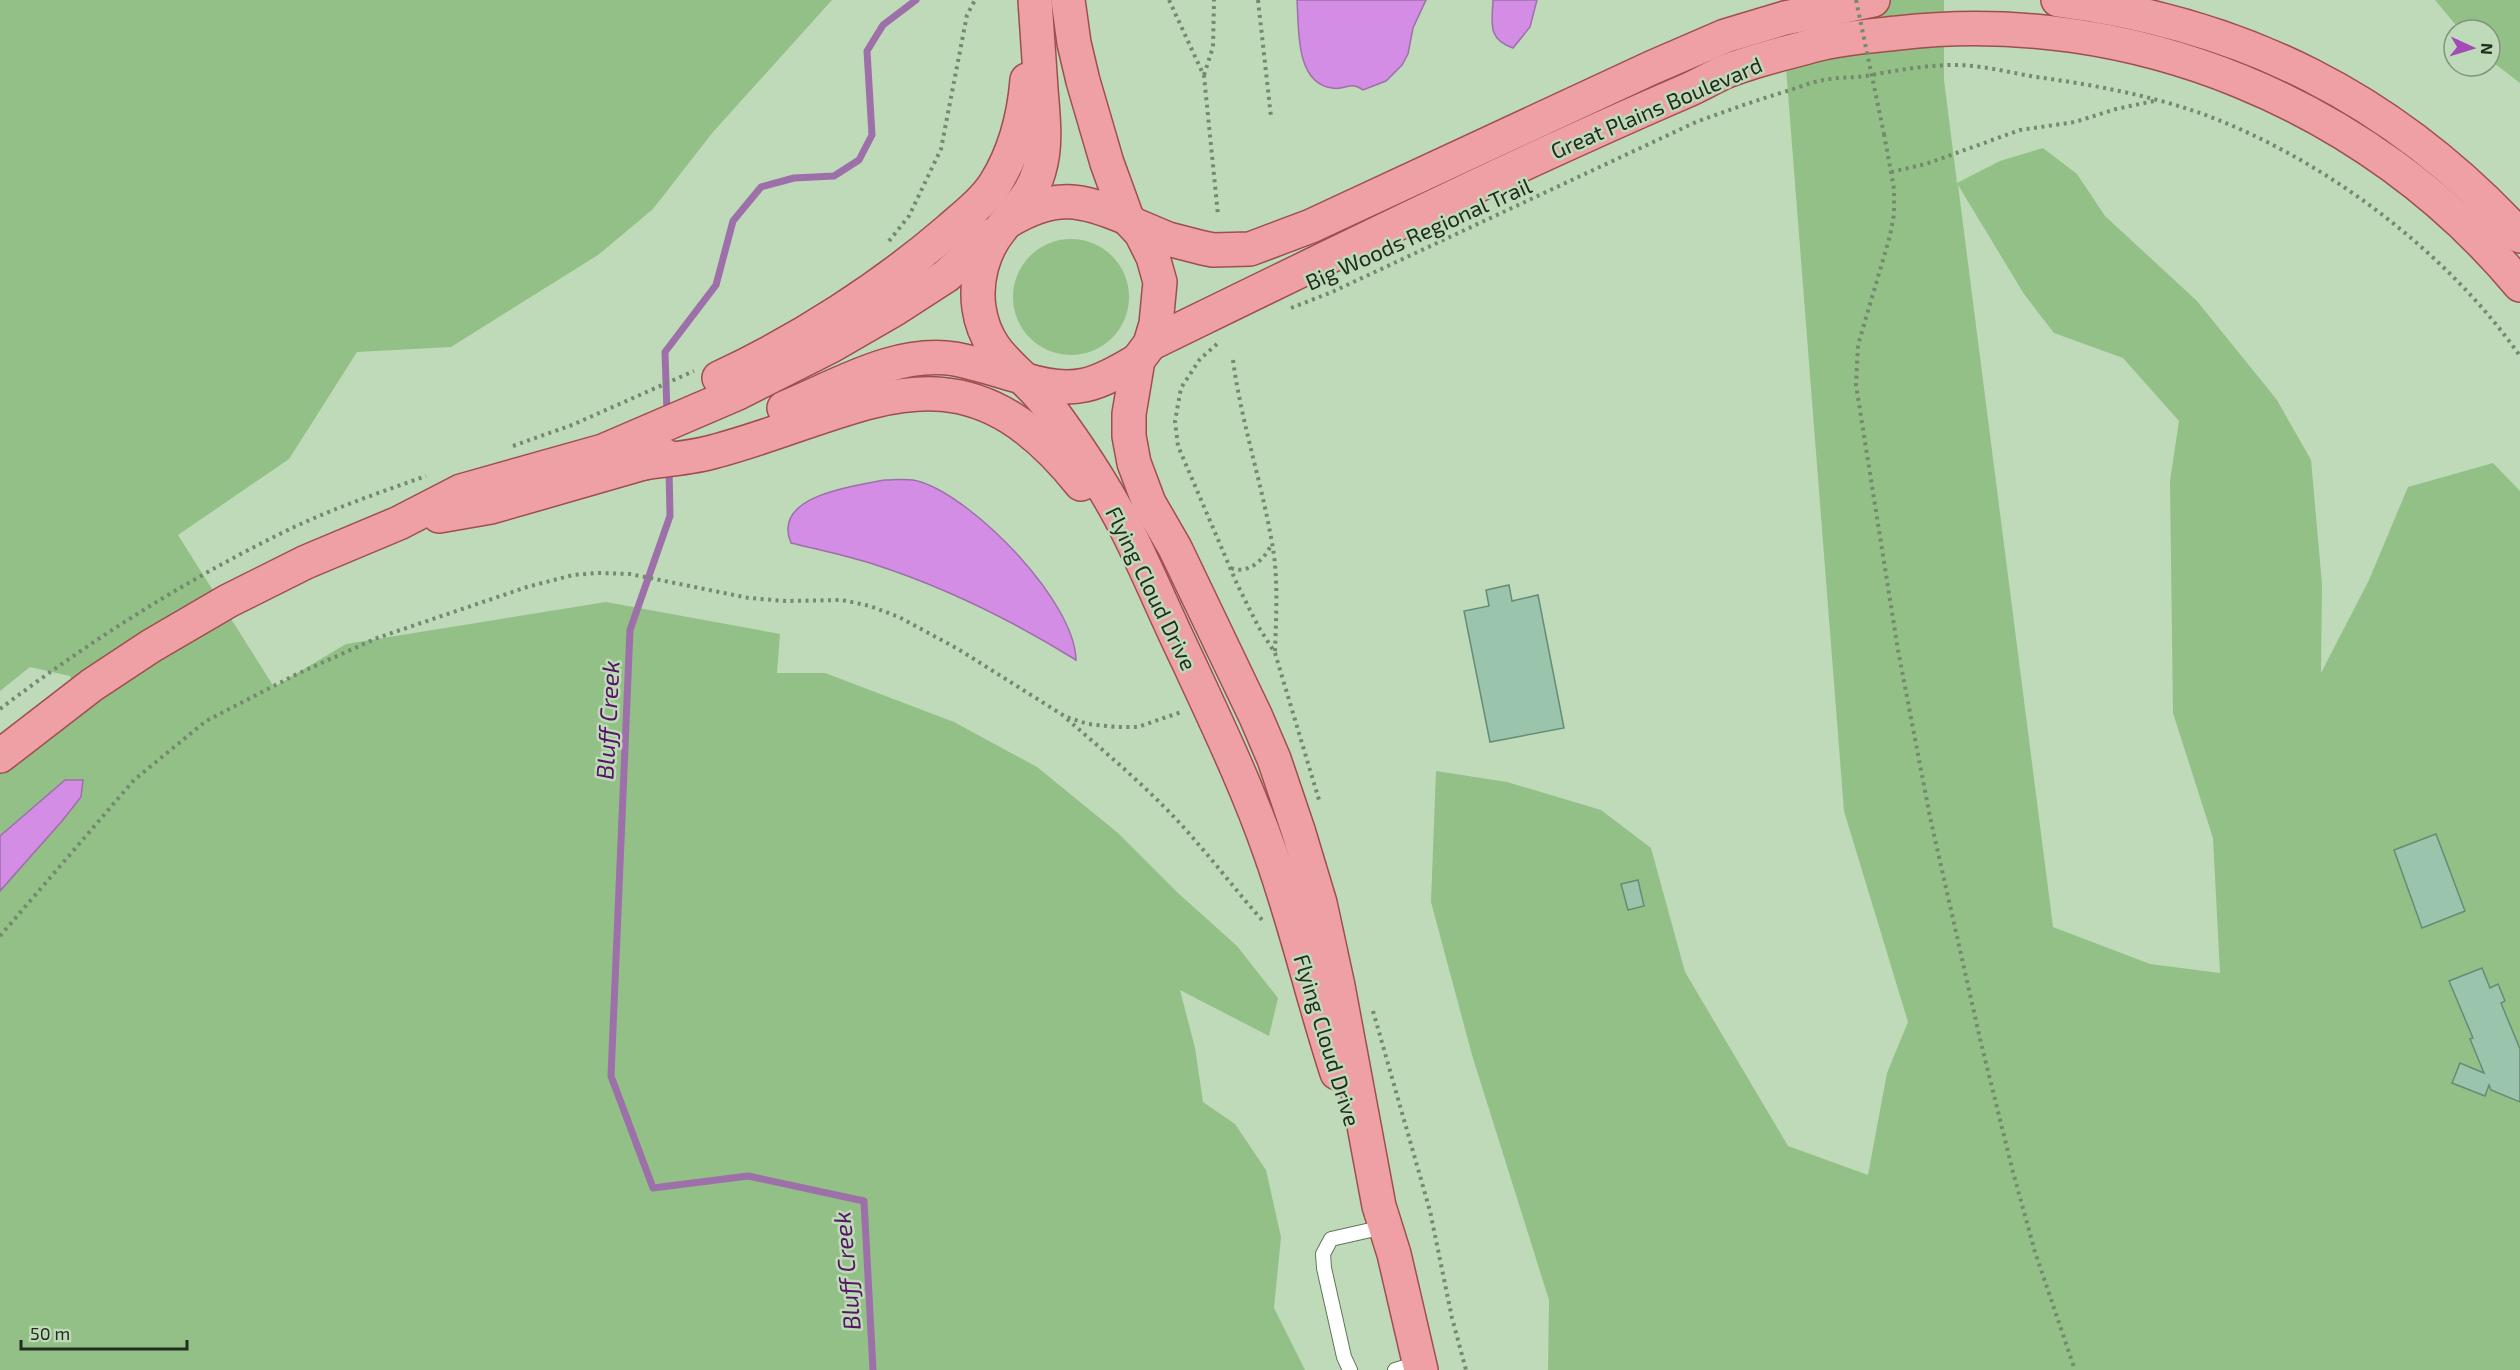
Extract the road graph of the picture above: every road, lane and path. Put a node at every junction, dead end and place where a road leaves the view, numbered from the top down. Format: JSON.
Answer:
{"nodes":[{"id":1,"x":975,"y":0,"type":"edge"},
{"id":2,"x":1022,"y":0,"type":"edge"},
{"id":3,"x":1035,"y":0,"type":"edge"},
{"id":4,"x":1068,"y":0,"type":"edge"},
{"id":5,"x":1169,"y":0,"type":"edge"},
{"id":6,"x":1214,"y":0,"type":"edge"},
{"id":7,"x":1258,"y":0,"type":"edge"},
{"id":8,"x":1856,"y":0,"type":"edge"},
{"id":9,"x":1873,"y":0,"type":"edge"},
{"id":10,"x":2058,"y":0,"type":"edge"},
{"id":11,"x":1204,"y":75,"type":"junction"},
{"id":12,"x":2155,"y":101,"type":"junction"},
{"id":13,"x":1271,"y":117,"type":"dead end"},
{"id":14,"x":1891,"y":172,"type":"junction"},
{"id":15,"x":1218,"y":215,"type":"dead end"},
{"id":16,"x":1131,"y":222,"type":"junction"},
{"id":17,"x":1005,"y":224,"type":"junction"},
{"id":18,"x":2520,"y":236,"type":"edge"},
{"id":19,"x":883,"y":248,"type":"dead end"},
{"id":20,"x":2520,"y":285,"type":"edge"},
{"id":21,"x":1289,"y":309,"type":"dead end"},
{"id":22,"x":1221,"y":341,"type":"dead end"},
{"id":23,"x":1144,"y":352,"type":"junction"},
{"id":24,"x":2520,"y":356,"type":"edge"},
{"id":25,"x":1233,"y":360,"type":"dead end"},
{"id":26,"x":1022,"y":378,"type":"junction"},
{"id":27,"x":742,"y":407,"type":"junction"},
{"id":28,"x":399,"y":523,"type":"junction"},
{"id":29,"x":1272,"y":544,"type":"junction"},
{"id":30,"x":1231,"y":568,"type":"junction"},
{"id":31,"x":1275,"y":653,"type":"junction"},
{"id":32,"x":1187,"y":660,"type":"junction"},
{"id":33,"x":1207,"y":701,"type":"junction"},
{"id":34,"x":1064,"y":716,"type":"junction"},
{"id":35,"x":0,"y":756,"type":"edge"},
{"id":36,"x":1322,"y":810,"type":"dead end"},
{"id":37,"x":1266,"y":925,"type":"dead end"},
{"id":38,"x":0,"y":936,"type":"edge"},
{"id":39,"x":1371,"y":1004,"type":"dead end"},
{"id":40,"x":1382,"y":1216,"type":"junction"},
{"id":41,"x":1412,"y":1368,"type":"edge"},
{"id":42,"x":1350,"y":1370,"type":"edge"},
{"id":43,"x":1466,"y":1370,"type":"edge"},
{"id":44,"x":2075,"y":1370,"type":"edge"}],
"edges":[{"from":1,"to":19,"type":"path"},
{"from":2,"to":27,"type":"main road"},
{"from":3,"to":17,"type":"main road","name":"Flying Cloud Drive"},
{"from":4,"to":16,"type":"main road","name":"Flying Cloud Drive"},
{"from":5,"to":11,"type":"path"},
{"from":6,"to":11,"type":"path"},
{"from":7,"to":13,"type":"path"},
{"from":8,"to":14,"type":"path","bridge":true},
{"from":9,"to":16,"type":"main road","name":"Great Plains Boulevard"},
{"from":10,"to":18,"type":"main road"},
{"from":11,"to":15,"type":"path"},
{"from":12,"to":14,"type":"path"},
{"from":12,"to":21,"type":"path","name":"Big Woods Regional Trail"},
{"from":12,"to":24,"type":"path","name":"Big Woods Regional Trail"},
{"from":14,"to":44,"type":"path"},
{"from":16,"to":17,"type":"main road"},
{"from":16,"to":23,"type":"main road","name":"Flying Cloud Drive"},
{"from":17,"to":26,"type":"main road","name":"Flying Cloud Drive"},
{"from":17,"to":27,"type":"main road"},
{"from":20,"to":23,"type":"main road","name":"Great Plains Boulevard"},
{"from":22,"to":30,"type":"path"},
{"from":23,"to":26,"type":"main road"},
{"from":23,"to":40,"type":"main road","name":"Flying Cloud Drive"},
{"from":25,"to":29,"type":"path"},
{"from":26,"to":27,"type":"main road"},
{"from":26,"to":32,"type":"main road","name":"Flying Cloud Drive"},
{"from":27,"to":28,"type":"main road"},
{"from":27,"to":28,"type":"main road"},
{"from":27,"to":32,"type":"main road"},
{"from":28,"to":35,"type":"main road"},
{"from":29,"to":30,"type":"path"},
{"from":29,"to":31,"type":"path"},
{"from":30,"to":31,"type":"path"},
{"from":31,"to":36,"type":"path"},
{"from":32,"to":33,"type":"main road","name":"Flying Cloud Drive"},
{"from":33,"to":34,"type":"path"},
{"from":33,"to":40,"type":"main road","name":"Flying Cloud Drive"},
{"from":34,"to":37,"type":"path"},
{"from":34,"to":38,"type":"path"},
{"from":39,"to":43,"type":"path"},
{"from":40,"to":41,"type":"main road","name":"Flying Cloud Drive"},
{"from":40,"to":42,"type":"lane"}]}
